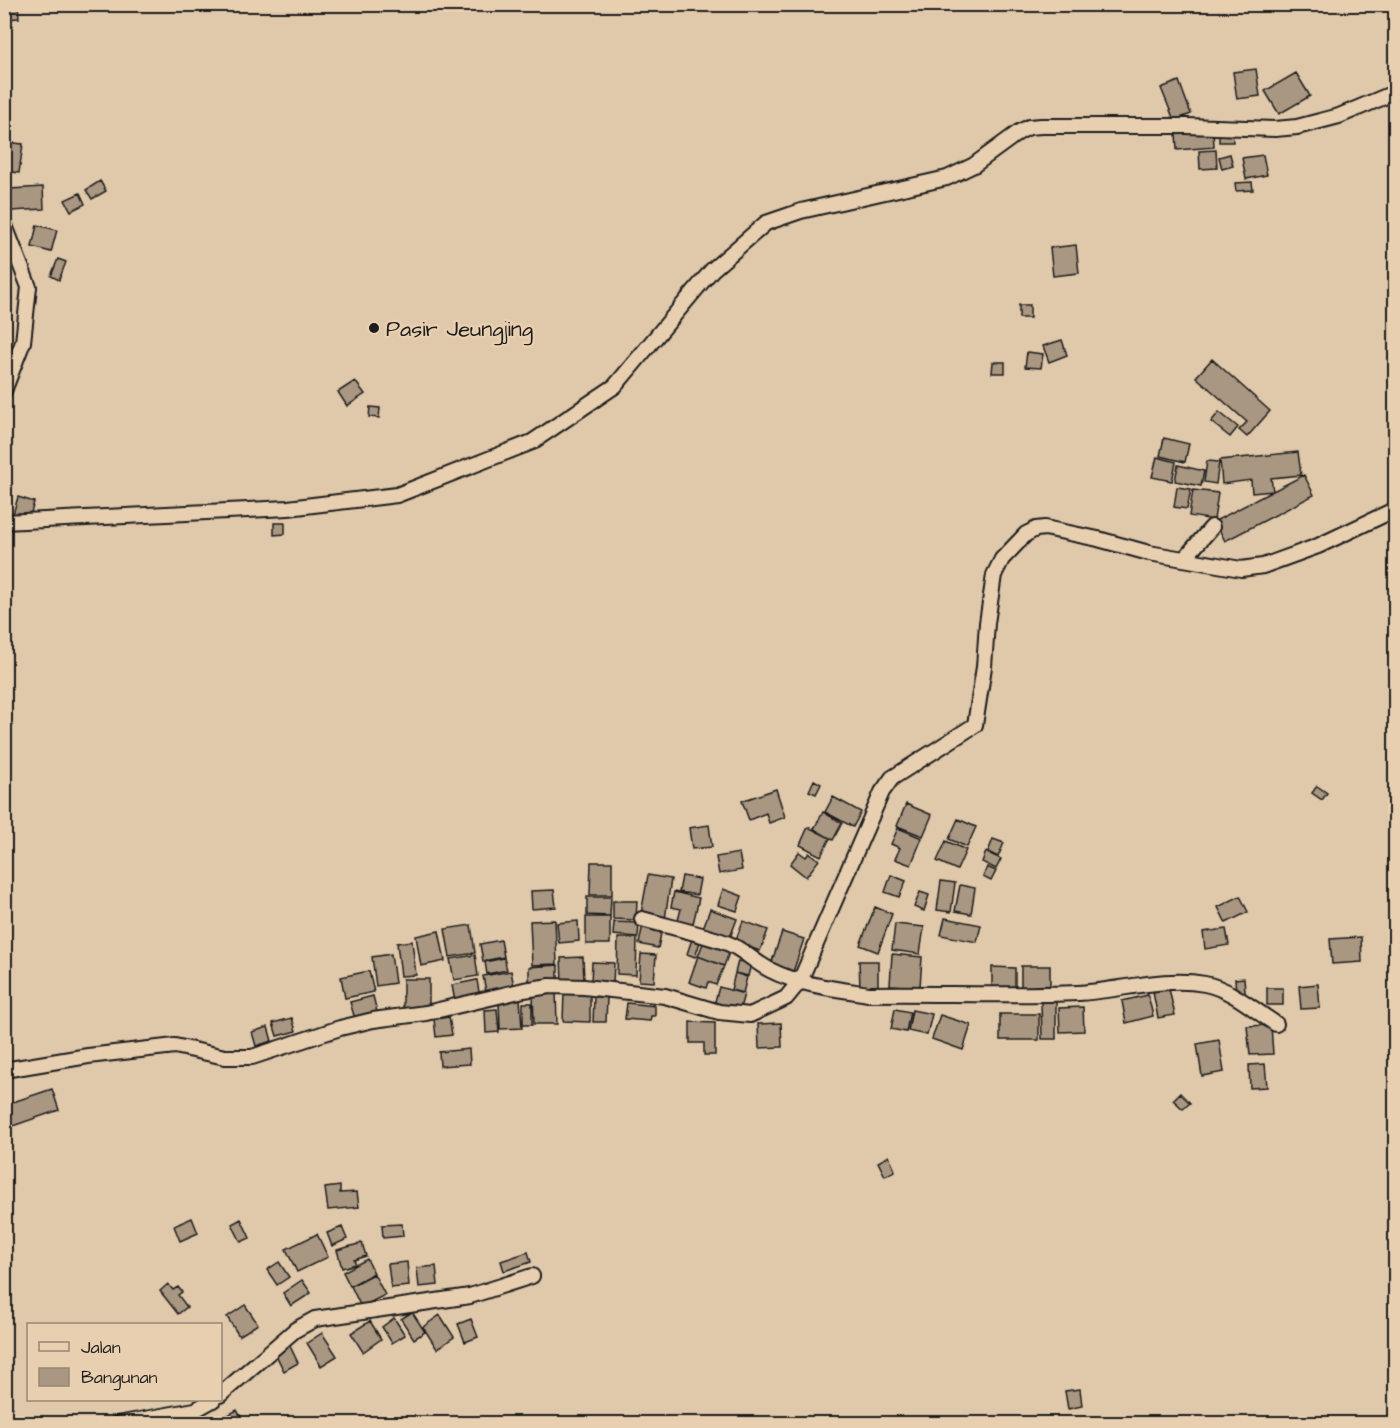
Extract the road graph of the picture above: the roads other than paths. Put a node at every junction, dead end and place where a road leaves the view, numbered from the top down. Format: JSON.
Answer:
{"nodes":[{"id":1,"x":1395,"y":92,"type":"edge"},
{"id":2,"x":4,"y":223,"type":"edge"},
{"id":3,"x":4,"y":391,"type":"edge"},
{"id":4,"x":1395,"y":509,"type":"edge"},
{"id":5,"x":4,"y":522,"type":"edge"},
{"id":6,"x":1212,"y":527,"type":"dead end"},
{"id":7,"x":1184,"y":559,"type":"junction"},
{"id":8,"x":642,"y":919,"type":"dead end"},
{"id":9,"x":800,"y":981,"type":"junction"},
{"id":10,"x":1276,"y":1024,"type":"dead end"},
{"id":11,"x":4,"y":1070,"type":"edge"},
{"id":12,"x":532,"y":1276,"type":"dead end"},
{"id":13,"x":222,"y":1393,"type":"edge"},
{"id":14,"x":211,"y":1401,"type":"edge"},
{"id":15,"x":117,"y":1424,"type":"edge"}],
"edges":[{"from":1,"to":5,"type":"street"},
{"from":2,"to":3,"type":"street"},
{"from":4,"to":7,"type":"street"},
{"from":6,"to":7,"type":"street"},
{"from":7,"to":9,"type":"street"},
{"from":8,"to":9,"type":"street"},
{"from":9,"to":10,"type":"street"},
{"from":9,"to":11,"type":"street"},
{"from":12,"to":13,"type":"street"},
{"from":14,"to":15,"type":"street"}]}
